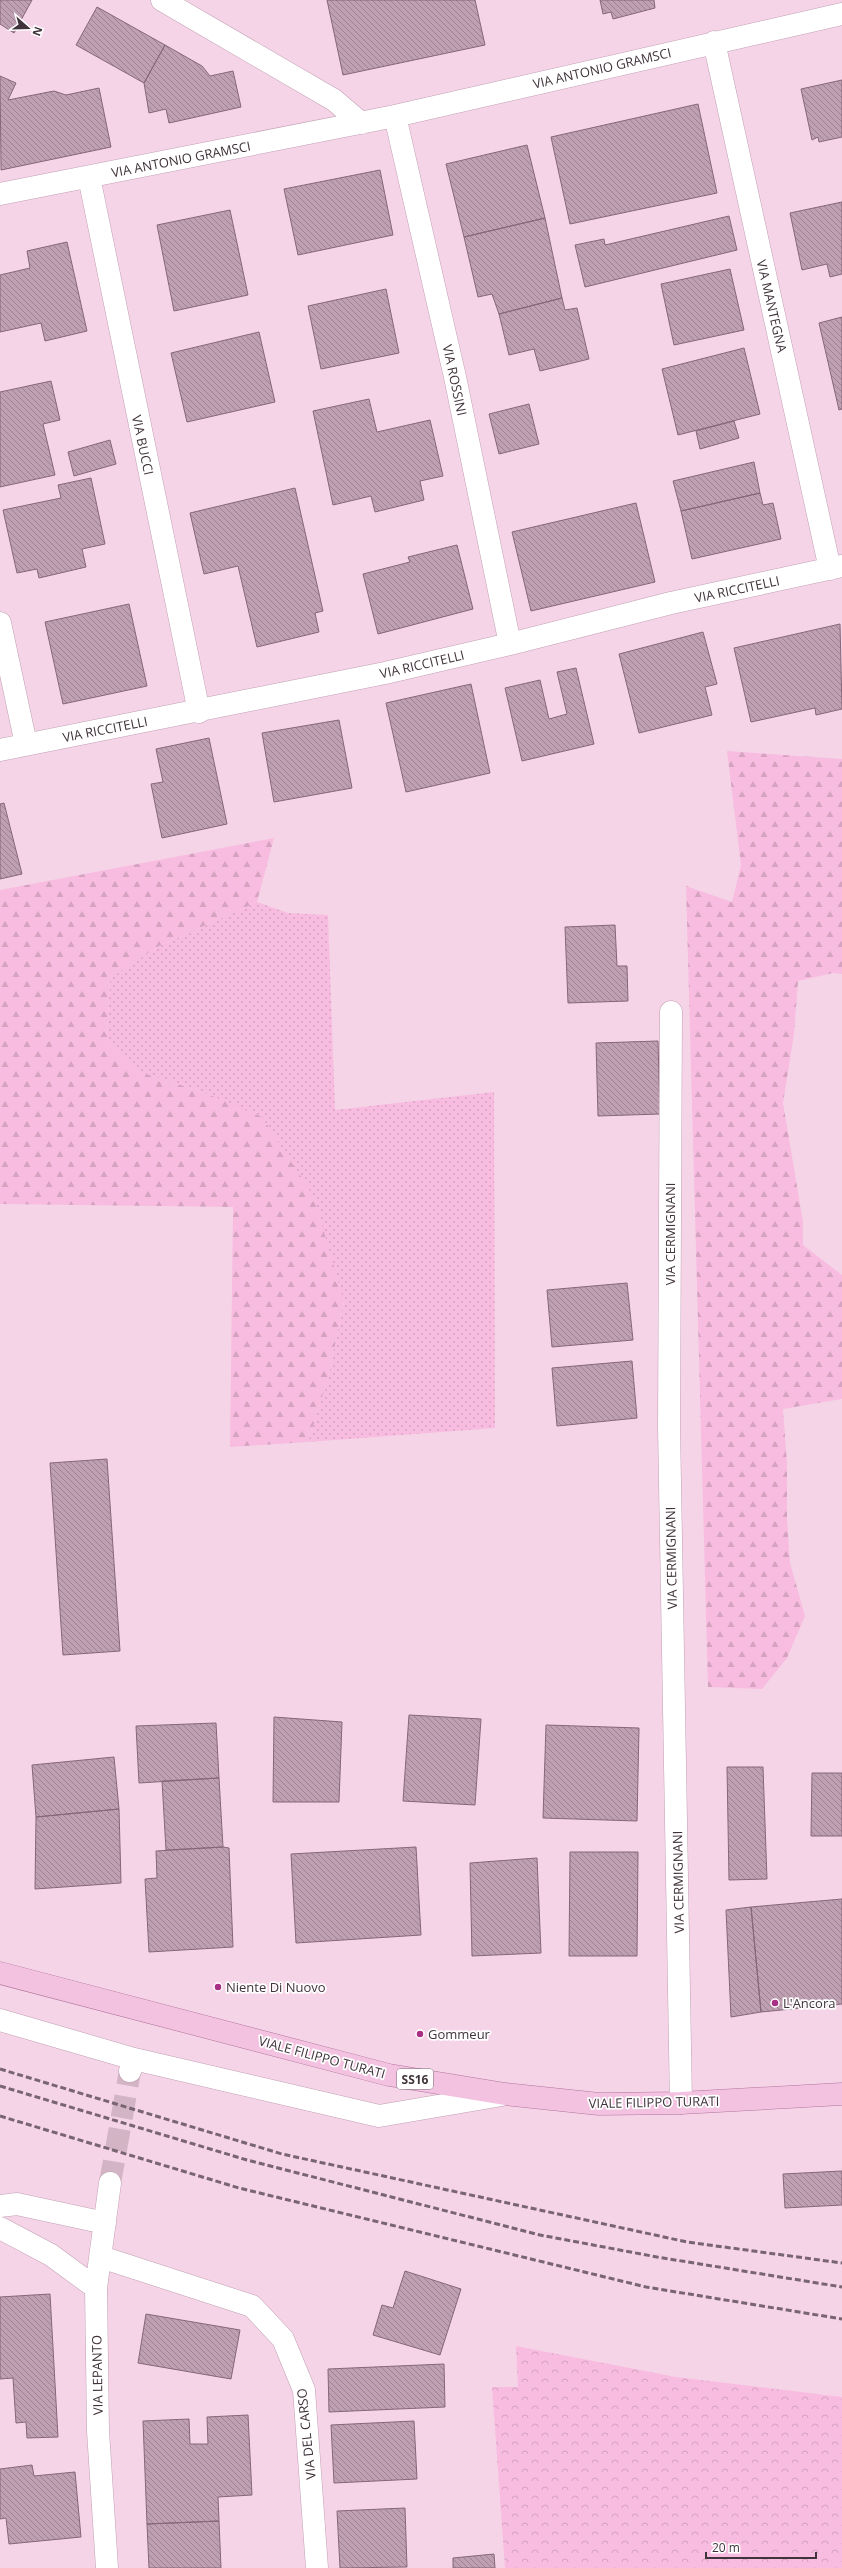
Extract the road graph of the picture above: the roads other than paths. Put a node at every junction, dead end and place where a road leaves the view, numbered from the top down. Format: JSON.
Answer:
{"nodes":[{"id":1,"x":162,"y":0,"type":"edge"},
{"id":2,"x":842,"y":14,"type":"edge"},
{"id":3,"x":714,"y":42,"type":"junction"},
{"id":4,"x":395,"y":116,"type":"junction"},
{"id":5,"x":362,"y":123,"type":"junction"},
{"id":6,"x":89,"y":177,"type":"junction"},
{"id":7,"x":0,"y":194,"type":"edge"},
{"id":8,"x":836,"y":568,"type":"edge"},
{"id":9,"x":0,"y":623,"type":"edge"},
{"id":10,"x":510,"y":644,"type":"junction"},
{"id":11,"x":199,"y":712,"type":"junction"},
{"id":12,"x":26,"y":744,"type":"junction"},
{"id":13,"x":0,"y":750,"type":"edge"},
{"id":14,"x":671,"y":1012,"type":"dead end"},
{"id":15,"x":0,"y":1973,"type":"edge"},
{"id":16,"x":0,"y":2020,"type":"edge"},
{"id":17,"x":505,"y":2094,"type":"junction"},
{"id":18,"x":842,"y":2094,"type":"edge"},
{"id":19,"x":681,"y":2103,"type":"junction"},
{"id":20,"x":110,"y":2183,"type":"tunnel mouth"},
{"id":21,"x":0,"y":2206,"type":"edge"},
{"id":22,"x":105,"y":2223,"type":"junction"},
{"id":23,"x":0,"y":2228,"type":"edge"},
{"id":24,"x":101,"y":2257,"type":"junction"},
{"id":25,"x":96,"y":2288,"type":"junction"},
{"id":26,"x":107,"y":2568,"type":"edge"},
{"id":27,"x":317,"y":2568,"type":"edge"}],
"edges":[{"from":1,"to":5,"type":"street"},
{"from":2,"to":3,"type":"street","name":"VIA ANTONIO GRAMSCI"},
{"from":3,"to":4,"type":"street","name":"VIA ANTONIO GRAMSCI"},
{"from":3,"to":8,"type":"street","name":"VIA MANTEGNA"},
{"from":4,"to":5,"type":"street","name":"VIA ANTONIO GRAMSCI"},
{"from":4,"to":10,"type":"street","name":"VIA ROSSINI"},
{"from":5,"to":6,"type":"street","name":"VIA ANTONIO GRAMSCI"},
{"from":6,"to":7,"type":"street","name":"VIA ANTONIO GRAMSCI"},
{"from":6,"to":11,"type":"street","name":"VIA BUCCI"},
{"from":8,"to":10,"type":"street","name":"VIA RICCITELLI"},
{"from":9,"to":12,"type":"street"},
{"from":10,"to":11,"type":"street","name":"VIA RICCITELLI"},
{"from":11,"to":12,"type":"street","name":"VIA RICCITELLI"},
{"from":12,"to":13,"type":"street","name":"VIA RICCITELLI"},
{"from":14,"to":19,"type":"street","name":"VIA CERMIGNANI"},
{"from":15,"to":17,"type":"main road","name":"VIALE FILIPPO TURATI","number":"SS16"},
{"from":16,"to":17,"type":"street"},
{"from":17,"to":19,"type":"main road","name":"VIALE FILIPPO TURATI","number":"SS16"},
{"from":18,"to":19,"type":"main road","name":"VIALE FILIPPO TURATI","number":"SS16"},
{"from":20,"to":22,"type":"street","name":"VIA LEPANTO"},
{"from":21,"to":22,"type":"street"},
{"from":22,"to":24,"type":"street","name":"VIA LEPANTO"},
{"from":23,"to":25,"type":"street"},
{"from":24,"to":25,"type":"street","name":"VIA LEPANTO"},
{"from":24,"to":27,"type":"street","name":"VIA DEL CARSO"},
{"from":25,"to":26,"type":"street","name":"VIA LEPANTO"}]}
